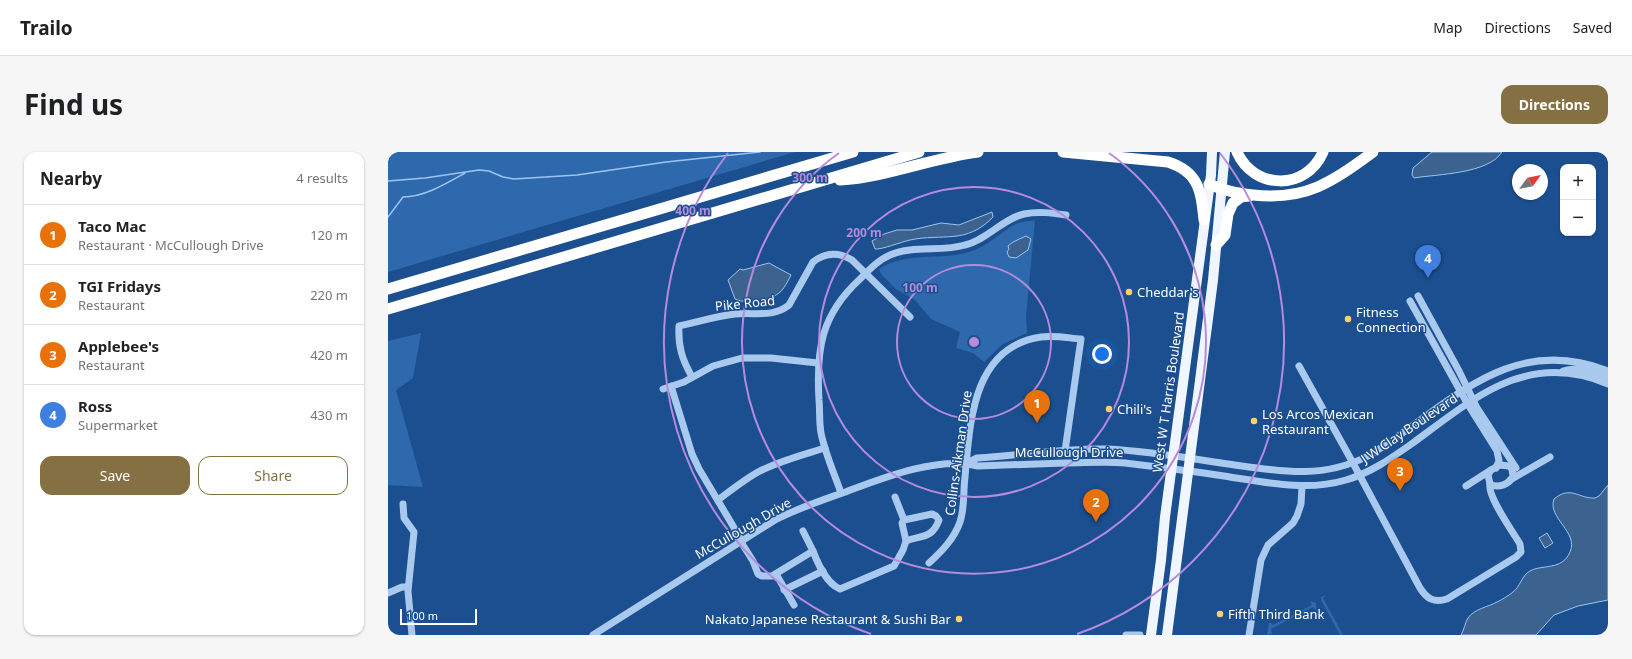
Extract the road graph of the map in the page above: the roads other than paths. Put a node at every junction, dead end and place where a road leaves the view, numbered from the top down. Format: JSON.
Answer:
{"nodes":[{"id":1,"x":854,"y":152,"type":"edge"},
{"id":2,"x":919,"y":152,"type":"edge"},
{"id":3,"x":978,"y":152,"type":"edge"},
{"id":4,"x":1062,"y":152,"type":"edge"},
{"id":5,"x":1212,"y":152,"type":"edge"},
{"id":6,"x":1225,"y":152,"type":"edge"},
{"id":7,"x":1237,"y":152,"type":"edge"},
{"id":8,"x":1323,"y":152,"type":"edge"},
{"id":9,"x":1373,"y":152,"type":"edge"},
{"id":10,"x":822,"y":181,"type":"junction"},
{"id":11,"x":1209,"y":184,"type":"junction"},
{"id":12,"x":1222,"y":190,"type":"junction"},
{"id":13,"x":1258,"y":196,"type":"junction"},
{"id":14,"x":1066,"y":215,"type":"dead end"},
{"id":15,"x":1204,"y":220,"type":"junction"},
{"id":16,"x":1216,"y":245,"type":"junction"},
{"id":17,"x":866,"y":273,"type":"junction"},
{"id":18,"x":388,"y":289,"type":"edge"},
{"id":19,"x":1418,"y":296,"type":"dead end"},
{"id":20,"x":1410,"y":301,"type":"dead end"},
{"id":21,"x":388,"y":309,"type":"edge"},
{"id":22,"x":910,"y":317,"type":"dead end"},
{"id":23,"x":818,"y":363,"type":"junction"},
{"id":24,"x":1299,"y":366,"type":"dead end"},
{"id":25,"x":1608,"y":371,"type":"edge"},
{"id":26,"x":1559,"y":373,"type":"junction"},
{"id":27,"x":692,"y":377,"type":"junction"},
{"id":28,"x":1608,"y":377,"type":"edge"},
{"id":29,"x":1608,"y":384,"type":"edge"},
{"id":30,"x":671,"y":386,"type":"junction"},
{"id":31,"x":1468,"y":387,"type":"junction"},
{"id":32,"x":663,"y":389,"type":"dead end"},
{"id":33,"x":1461,"y":392,"type":"junction"},
{"id":34,"x":1470,"y":401,"type":"junction"},
{"id":35,"x":825,"y":448,"type":"junction"},
{"id":36,"x":1066,"y":451,"type":"junction"},
{"id":37,"x":1173,"y":456,"type":"junction"},
{"id":38,"x":1190,"y":458,"type":"junction"},
{"id":39,"x":967,"y":463,"type":"junction"},
{"id":40,"x":1353,"y":463,"type":"junction"},
{"id":41,"x":1513,"y":467,"type":"junction"},
{"id":42,"x":1493,"y":469,"type":"junction"},
{"id":43,"x":1171,"y":470,"type":"junction"},
{"id":44,"x":1188,"y":471,"type":"junction"},
{"id":45,"x":1360,"y":475,"type":"junction"},
{"id":46,"x":1510,"y":480,"type":"junction"},
{"id":47,"x":1490,"y":483,"type":"junction"},
{"id":48,"x":1302,"y":486,"type":"junction"},
{"id":49,"x":1501,"y":486,"type":"junction"},
{"id":50,"x":841,"y":493,"type":"junction"},
{"id":51,"x":895,"y":497,"type":"dead end"},
{"id":52,"x":718,"y":500,"type":"junction"},
{"id":53,"x":403,"y":504,"type":"dead end"},
{"id":54,"x":1497,"y":506,"type":"junction"},
{"id":55,"x":904,"y":520,"type":"junction"},
{"id":56,"x":804,"y":531,"type":"dead end"},
{"id":57,"x":741,"y":541,"type":"junction"},
{"id":58,"x":906,"y":541,"type":"junction"},
{"id":59,"x":813,"y":551,"type":"junction"},
{"id":60,"x":929,"y":563,"type":"dead end"},
{"id":61,"x":823,"y":571,"type":"junction"},
{"id":62,"x":776,"y":574,"type":"junction"},
{"id":63,"x":408,"y":587,"type":"junction"},
{"id":64,"x":784,"y":590,"type":"junction"},
{"id":65,"x":388,"y":593,"type":"edge"},
{"id":66,"x":794,"y":605,"type":"dead end"},
{"id":67,"x":412,"y":635,"type":"edge"},
{"id":68,"x":593,"y":635,"type":"edge"},
{"id":69,"x":1126,"y":635,"type":"edge"},
{"id":70,"x":1140,"y":635,"type":"edge"},
{"id":71,"x":1151,"y":635,"type":"edge"},
{"id":72,"x":1166,"y":635,"type":"edge"},
{"id":73,"x":1249,"y":635,"type":"edge"}],
"edges":[{"from":1,"to":18,"type":"highway"},
{"from":2,"to":10,"type":"highway"},
{"from":3,"to":10,"type":"highway"},
{"from":4,"to":15,"type":"highway"},
{"from":5,"to":11,"type":"main road","name":"West W T Harris Boulevard"},
{"from":6,"to":12,"type":"main road"},
{"from":7,"to":8,"type":"highway"},
{"from":9,"to":13,"type":"highway"},
{"from":10,"to":21,"type":"highway"},
{"from":11,"to":12,"type":"highway"},
{"from":11,"to":15,"type":"main road","name":"West W T Harris Boulevard"},
{"from":12,"to":13,"type":"highway"},
{"from":12,"to":16,"type":"main road"},
{"from":13,"to":16,"type":"highway"},
{"from":14,"to":17,"type":"street"},
{"from":15,"to":37,"type":"main road","name":"West W T Harris Boulevard"},
{"from":16,"to":38,"type":"main road"},
{"from":17,"to":22,"type":"street","name":"Pike Road"},
{"from":17,"to":23,"type":"street"},
{"from":17,"to":27,"type":"street","name":"Pike Road"},
{"from":19,"to":31,"type":"street"},
{"from":20,"to":33,"type":"street"},
{"from":23,"to":27,"type":"street"},
{"from":23,"to":35,"type":"street"},
{"from":24,"to":40,"type":"street"},
{"from":25,"to":31,"type":"street","name":"J W Clay Boulevard"},
{"from":26,"to":28,"type":"street"},
{"from":26,"to":29,"type":"street","name":"J W Clay Boulevard"},
{"from":26,"to":34,"type":"street","name":"J W Clay Boulevard"},
{"from":27,"to":30,"type":"street"},
{"from":30,"to":32,"type":"street"},
{"from":30,"to":52,"type":"street"},
{"from":31,"to":33,"type":"street","name":"J W Clay Boulevard"},
{"from":31,"to":34,"type":"street"},
{"from":33,"to":34,"type":"street"},
{"from":33,"to":40,"type":"street","name":"J W Clay Boulevard"},
{"from":34,"to":41,"type":"street"},
{"from":34,"to":42,"type":"street"},
{"from":34,"to":45,"type":"street","name":"J W Clay Boulevard"},
{"from":35,"to":50,"type":"street"},
{"from":35,"to":52,"type":"street"},
{"from":36,"to":37,"type":"street","name":"McCullough Drive"},
{"from":36,"to":39,"type":"street","name":"McCullough Drive"},
{"from":36,"to":39,"type":"street","name":"Collins-Aikman Drive"},
{"from":37,"to":38,"type":"street","name":"McCullough Drive"},
{"from":37,"to":43,"type":"main road","name":"West W T Harris Boulevard"},
{"from":38,"to":40,"type":"street","name":"J W Clay Boulevard"},
{"from":38,"to":44,"type":"main road"},
{"from":39,"to":43,"type":"street","name":"McCullough Drive"},
{"from":39,"to":50,"type":"street","name":"McCullough Drive"},
{"from":39,"to":60,"type":"street","name":"Collins-Aikman Drive"},
{"from":40,"to":45,"type":"street"},
{"from":41,"to":42,"type":"street"},
{"from":41,"to":46,"type":"street"},
{"from":41,"to":46,"type":"street"},
{"from":42,"to":47,"type":"street"},
{"from":42,"to":47,"type":"street"},
{"from":43,"to":44,"type":"street","name":"J W Clay Boulevard"},
{"from":43,"to":71,"type":"main road","name":"West W T Harris Boulevard"},
{"from":44,"to":48,"type":"street","name":"J W Clay Boulevard"},
{"from":44,"to":72,"type":"main road"},
{"from":45,"to":48,"type":"street","name":"J W Clay Boulevard"},
{"from":45,"to":54,"type":"street"},
{"from":46,"to":49,"type":"street"},
{"from":47,"to":49,"type":"street"},
{"from":47,"to":54,"type":"street"},
{"from":48,"to":73,"type":"street"},
{"from":49,"to":54,"type":"street"},
{"from":50,"to":57,"type":"street","name":"McCullough Drive"},
{"from":51,"to":55,"type":"street"},
{"from":52,"to":57,"type":"street"},
{"from":53,"to":63,"type":"street"},
{"from":55,"to":58,"type":"street"},
{"from":55,"to":58,"type":"street"},
{"from":56,"to":59,"type":"street"},
{"from":57,"to":62,"type":"street"},
{"from":57,"to":68,"type":"street","name":"McCullough Drive"},
{"from":58,"to":61,"type":"street"},
{"from":59,"to":61,"type":"street"},
{"from":59,"to":62,"type":"street"},
{"from":61,"to":64,"type":"street"},
{"from":62,"to":64,"type":"street"},
{"from":63,"to":65,"type":"street"},
{"from":63,"to":67,"type":"street"},
{"from":64,"to":66,"type":"street"},
{"from":69,"to":70,"type":"street"}]}
